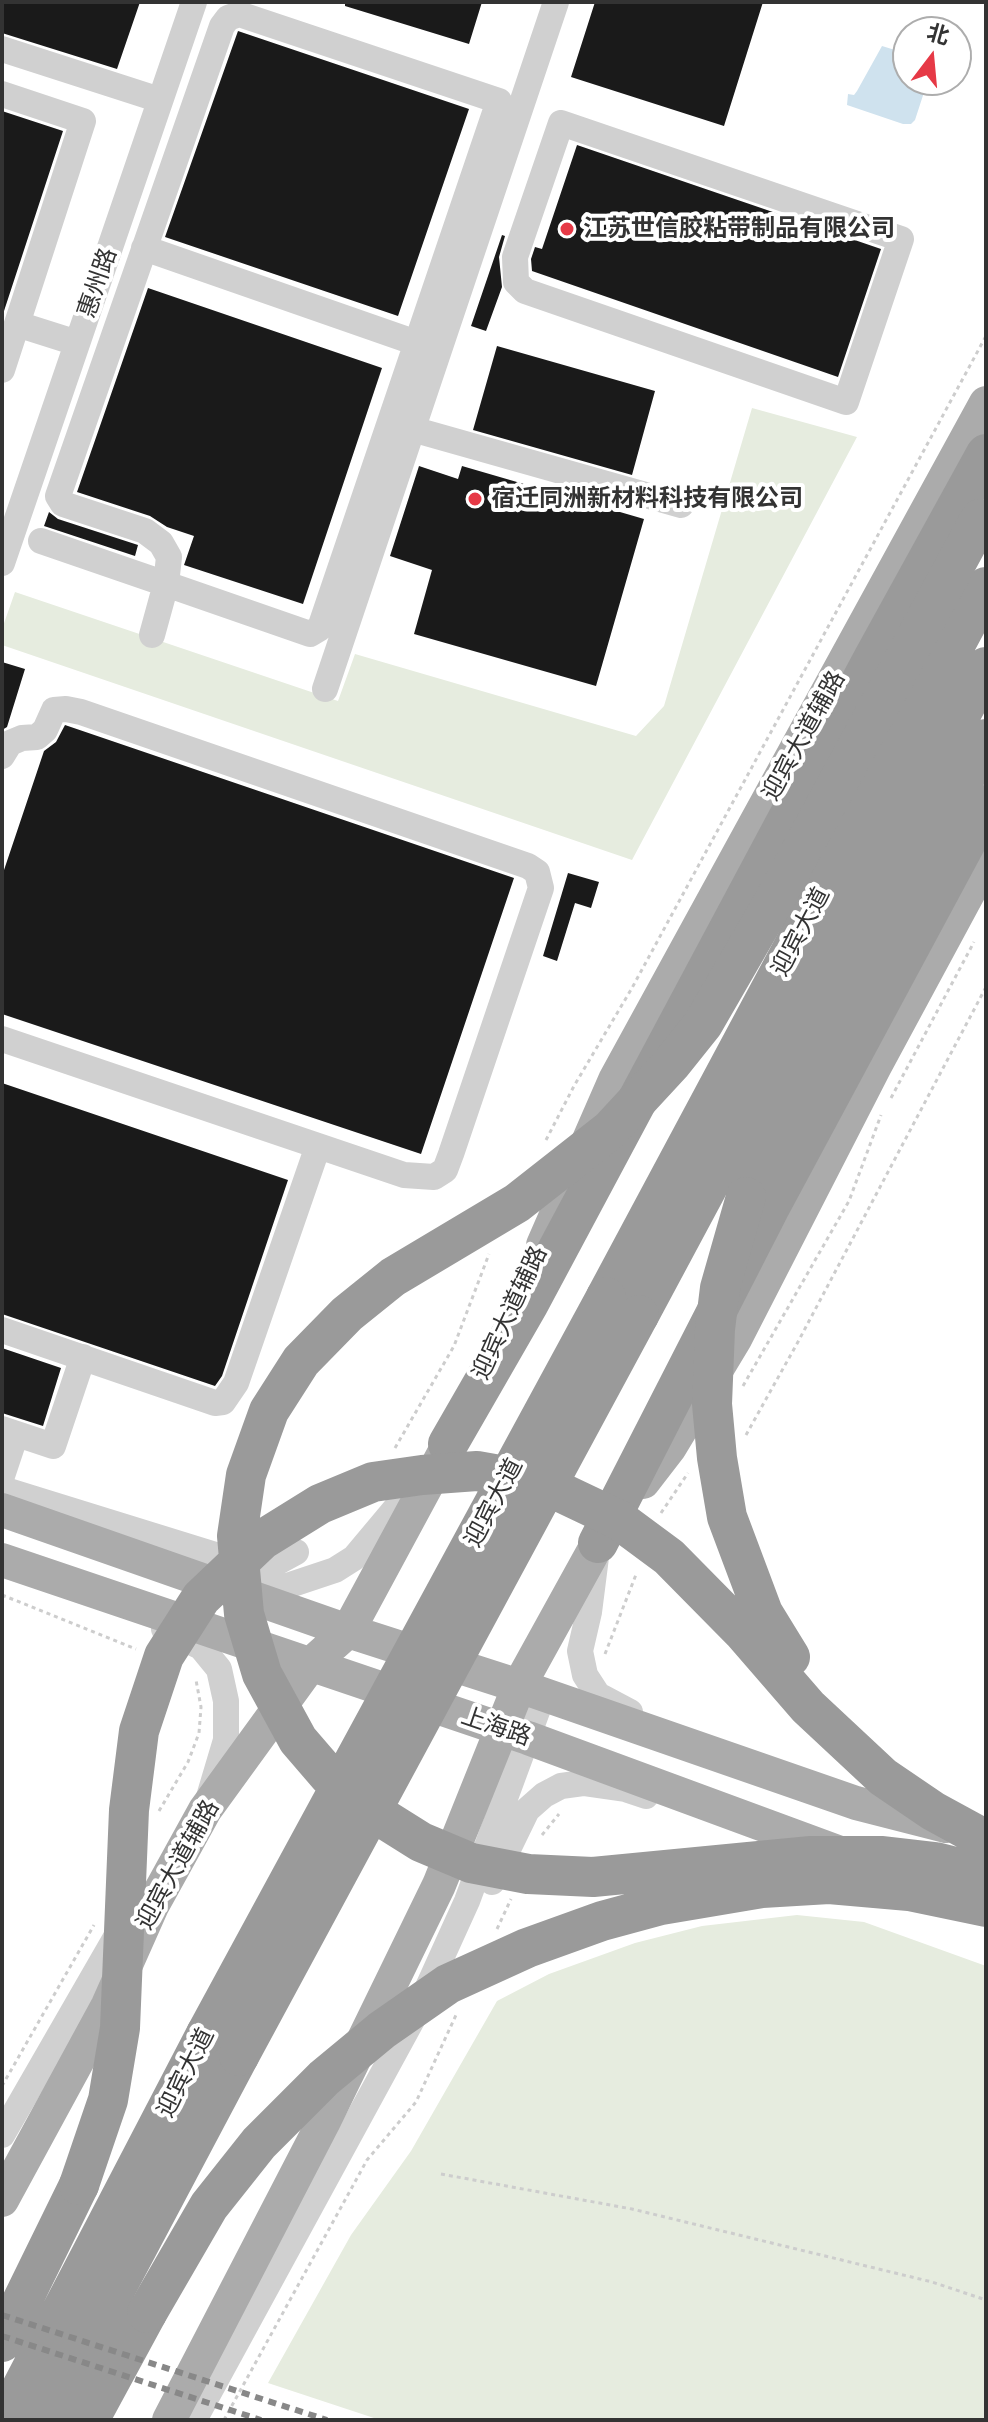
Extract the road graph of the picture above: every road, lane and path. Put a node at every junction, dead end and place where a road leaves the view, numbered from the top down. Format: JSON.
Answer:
{"nodes":[{"id":1,"x":194,"y":2,"type":"edge"},
{"id":2,"x":556,"y":2,"type":"edge"},
{"id":3,"x":2,"y":49,"type":"edge"},
{"id":4,"x":2,"y":94,"type":"edge"},
{"id":5,"x":160,"y":100,"type":"junction"},
{"id":6,"x":491,"y":196,"type":"junction"},
{"id":7,"x":531,"y":209,"type":"junction"},
{"id":8,"x":144,"y":248,"type":"junction"},
{"id":9,"x":17,"y":324,"type":"junction"},
{"id":10,"x":77,"y":343,"type":"junction"},
{"id":11,"x":428,"y":347,"type":"junction"},
{"id":12,"x":2,"y":370,"type":"edge"},
{"id":13,"x":986,"y":403,"type":"edge"},
{"id":14,"x":412,"y":429,"type":"junction"},
{"id":15,"x":986,"y":454,"type":"edge"},
{"id":16,"x":681,"y":505,"type":"dead end"},
{"id":17,"x":983,"y":514,"type":"edge"},
{"id":18,"x":41,"y":541,"type":"dead end"},
{"id":19,"x":2,"y":563,"type":"edge"},
{"id":20,"x":166,"y":584,"type":"junction"},
{"id":21,"x":986,"y":587,"type":"edge"},
{"id":22,"x":152,"y":635,"type":"dead end"},
{"id":23,"x":986,"y":667,"type":"edge"},
{"id":24,"x":325,"y":689,"type":"dead end"},
{"id":25,"x":986,"y":739,"type":"edge"},
{"id":26,"x":2,"y":756,"type":"edge"},
{"id":27,"x":986,"y":805,"type":"edge"},
{"id":28,"x":986,"y":860,"type":"edge"},
{"id":29,"x":986,"y":987,"type":"edge"},
{"id":30,"x":2,"y":1039,"type":"edge"},
{"id":31,"x":318,"y":1146,"type":"junction"},
{"id":32,"x":623,"y":1306,"type":"junction"},
{"id":33,"x":2,"y":1330,"type":"edge"},
{"id":34,"x":83,"y":1357,"type":"junction"},
{"id":35,"x":9,"y":1431,"type":"edge"},
{"id":36,"x":746,"y":1435,"type":"dead end"},
{"id":37,"x":448,"y":1444,"type":"junction"},
{"id":38,"x":2,"y":1476,"type":"edge"},
{"id":39,"x":2,"y":1489,"type":"edge"},
{"id":40,"x":2,"y":1510,"type":"edge"},
{"id":41,"x":598,"y":1543,"type":"junction"},
{"id":42,"x":296,"y":1552,"type":"dead end"},
{"id":43,"x":2,"y":1561,"type":"edge"},
{"id":44,"x":241,"y":1583,"type":"junction"},
{"id":45,"x":2,"y":1595,"type":"edge"},
{"id":46,"x":348,"y":1631,"type":"junction"},
{"id":47,"x":138,"y":1650,"type":"dead end"},
{"id":48,"x":311,"y":1664,"type":"junction"},
{"id":49,"x":531,"y":1691,"type":"junction"},
{"id":50,"x":515,"y":1734,"type":"junction"},
{"id":51,"x":856,"y":1803,"type":"junction"},
{"id":52,"x":205,"y":1810,"type":"junction"},
{"id":53,"x":986,"y":1836,"type":"edge"},
{"id":54,"x":876,"y":1866,"type":"junction"},
{"id":55,"x":986,"y":1875,"type":"edge"},
{"id":56,"x":986,"y":1906,"type":"edge"},
{"id":57,"x":2,"y":2135,"type":"edge"},
{"id":58,"x":344,"y":2146,"type":"junction"},
{"id":59,"x":441,"y":2174,"type":"dead end"},
{"id":60,"x":2,"y":2200,"type":"edge"},
{"id":61,"x":986,"y":2300,"type":"edge"},
{"id":62,"x":2,"y":2342,"type":"edge"},
{"id":63,"x":5,"y":2420,"type":"edge"},
{"id":64,"x":46,"y":2420,"type":"edge"},
{"id":65,"x":89,"y":2420,"type":"edge"},
{"id":66,"x":169,"y":2420,"type":"edge"},
{"id":67,"x":194,"y":2420,"type":"edge"}],
"edges":[{"from":1,"to":5,"type":"street","name":"惠州路"},
{"from":2,"to":6,"type":"street"},
{"from":3,"to":5,"type":"street"},
{"from":4,"to":9,"type":"street"},
{"from":5,"to":10,"type":"street","name":"惠州路"},
{"from":6,"to":7,"type":"street"},
{"from":6,"to":11,"type":"street"},
{"from":7,"to":7,"type":"street"},
{"from":8,"to":11,"type":"street"},
{"from":8,"to":11,"type":"street"},
{"from":8,"to":20,"type":"street"},
{"from":9,"to":10,"type":"street"},
{"from":9,"to":12,"type":"street"},
{"from":10,"to":19,"type":"street","name":"惠州路"},
{"from":11,"to":14,"type":"street"},
{"from":11,"to":20,"type":"street"},
{"from":13,"to":37,"type":"main road","name":"迎宾大道辅路"},
{"from":14,"to":16,"type":"street"},
{"from":14,"to":24,"type":"street"},
{"from":15,"to":37,"type":"highway"},
{"from":17,"to":44,"type":"highway","bridge":true},
{"from":18,"to":20,"type":"street"},
{"from":20,"to":22,"type":"street"},
{"from":21,"to":32,"type":"highway","name":"迎宾大道"},
{"from":23,"to":32,"type":"highway","name":"迎宾大道"},
{"from":25,"to":53,"type":"highway","bridge":true},
{"from":26,"to":31,"type":"street"},
{"from":27,"to":41,"type":"highway"},
{"from":28,"to":41,"type":"main road"},
{"from":29,"to":36,"type":"path"},
{"from":30,"to":31,"type":"street"},
{"from":31,"to":34,"type":"street"},
{"from":32,"to":63,"type":"highway","name":"迎宾大道","bridge":true},
{"from":32,"to":64,"type":"highway","name":"迎宾大道","bridge":true},
{"from":33,"to":34,"type":"street"},
{"from":34,"to":35,"type":"street"},
{"from":35,"to":38,"type":"street"},
{"from":37,"to":44,"type":"street"},
{"from":37,"to":46,"type":"main road","name":"迎宾大道辅路"},
{"from":39,"to":42,"type":"street"},
{"from":40,"to":44,"type":"street"},
{"from":40,"to":46,"type":"main road","name":"上海路"},
{"from":41,"to":49,"type":"main road"},
{"from":41,"to":51,"type":"street"},
{"from":43,"to":48,"type":"main road","name":"上海路"},
{"from":43,"to":52,"type":"street"},
{"from":44,"to":55,"type":"highway","bridge":true},
{"from":45,"to":47,"type":"path"},
{"from":46,"to":48,"type":"main road","name":"迎宾大道辅路"},
{"from":46,"to":49,"type":"main road","name":"上海路"},
{"from":48,"to":50,"type":"main road","name":"上海路"},
{"from":48,"to":52,"type":"main road","name":"迎宾大道辅路"},
{"from":49,"to":50,"type":"main road"},
{"from":49,"to":51,"type":"main road","name":"上海路"},
{"from":50,"to":54,"type":"main road","name":"上海路"},
{"from":50,"to":58,"type":"street"},
{"from":50,"to":66,"type":"main road"},
{"from":51,"to":53,"type":"main road","name":"上海路"},
{"from":52,"to":57,"type":"street"},
{"from":52,"to":60,"type":"main road","name":"迎宾大道辅路"},
{"from":53,"to":62,"type":"highway","bridge":true},
{"from":54,"to":56,"type":"main road","name":"上海路"},
{"from":54,"to":58,"type":"street"},
{"from":56,"to":65,"type":"highway","bridge":true},
{"from":58,"to":67,"type":"street"},
{"from":59,"to":61,"type":"path"}]}
